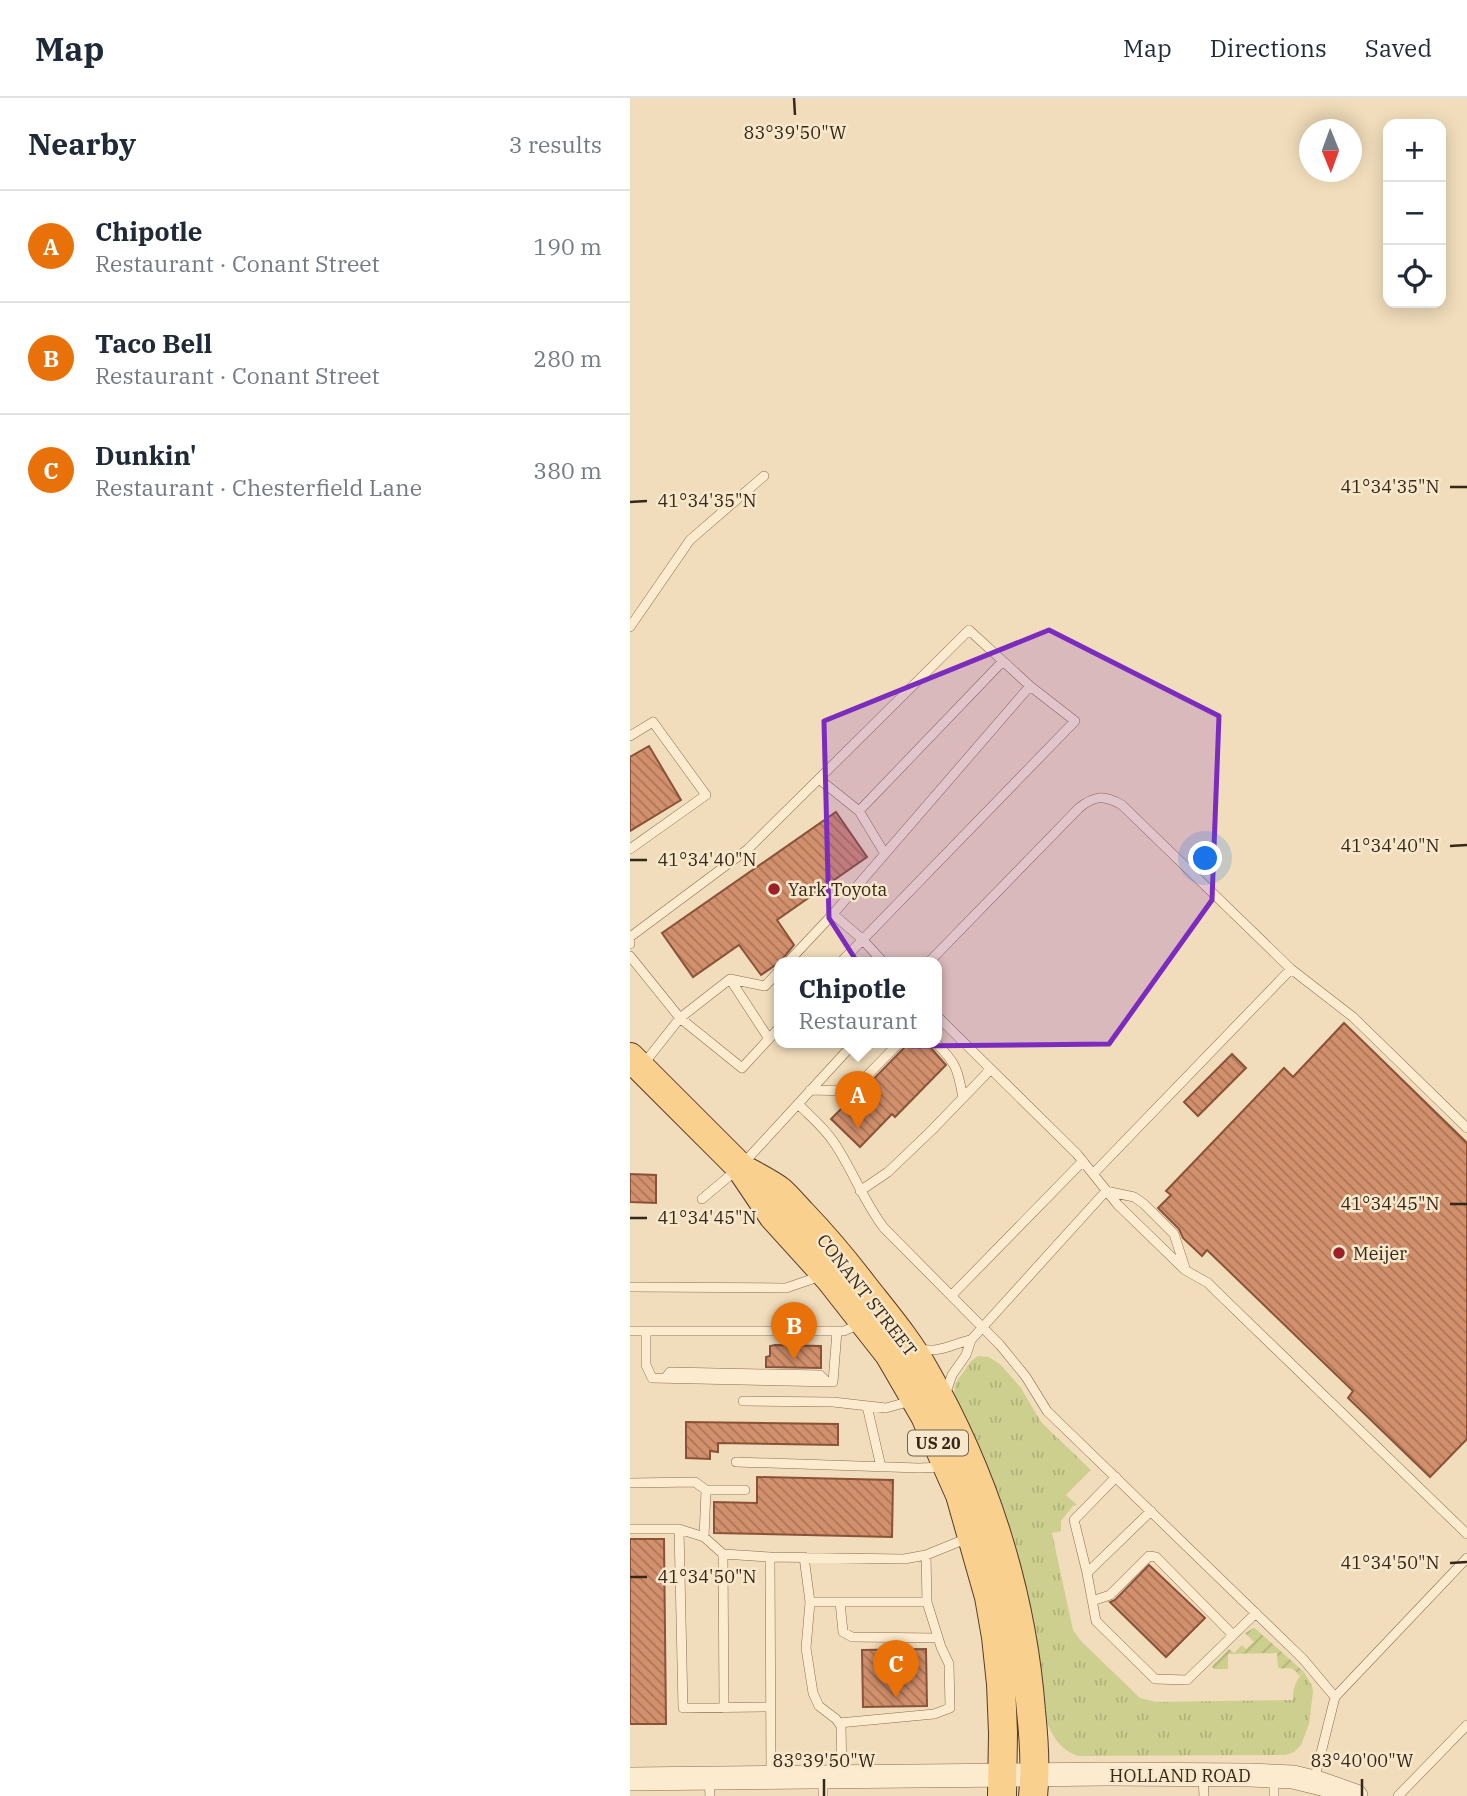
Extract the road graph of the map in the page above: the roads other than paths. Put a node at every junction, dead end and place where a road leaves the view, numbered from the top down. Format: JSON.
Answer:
{"nodes":[{"id":1,"x":764,"y":476,"type":"dead end"},
{"id":2,"x":630,"y":627,"type":"edge"},
{"id":3,"x":1003,"y":661,"type":"junction"},
{"id":4,"x":1030,"y":686,"type":"junction"},
{"id":5,"x":630,"y":736,"type":"edge"},
{"id":6,"x":819,"y":779,"type":"junction"},
{"id":7,"x":859,"y":811,"type":"junction"},
{"id":8,"x":630,"y":849,"type":"edge"},
{"id":9,"x":885,"y":854,"type":"junction"},
{"id":10,"x":833,"y":914,"type":"junction"},
{"id":11,"x":862,"y":939,"type":"junction"},
{"id":12,"x":630,"y":944,"type":"edge"},
{"id":13,"x":630,"y":956,"type":"edge"},
{"id":14,"x":793,"y":957,"type":"edge"},
{"id":15,"x":846,"y":957,"type":"edge"},
{"id":16,"x":878,"y":957,"type":"edge"},
{"id":17,"x":934,"y":957,"type":"edge"},
{"id":18,"x":1292,"y":969,"type":"junction"},
{"id":19,"x":774,"y":976,"type":"edge"},
{"id":20,"x":730,"y":979,"type":"junction"},
{"id":21,"x":680,"y":1018,"type":"junction"},
{"id":22,"x":942,"y":1022,"type":"edge"},
{"id":23,"x":774,"y":1034,"type":"edge"},
{"id":24,"x":769,"y":1039,"type":"junction"},
{"id":25,"x":849,"y":1048,"type":"edge"},
{"id":26,"x":894,"y":1048,"type":"edge"},
{"id":27,"x":941,"y":1048,"type":"edge"},
{"id":28,"x":635,"y":1062,"type":"edge"},
{"id":29,"x":990,"y":1070,"type":"junction"},
{"id":30,"x":810,"y":1090,"type":"junction"},
{"id":31,"x":963,"y":1098,"type":"junction"},
{"id":32,"x":798,"y":1104,"type":"junction"},
{"id":33,"x":1467,"y":1128,"type":"edge"},
{"id":34,"x":1083,"y":1161,"type":"junction"},
{"id":35,"x":740,"y":1167,"type":"junction"},
{"id":36,"x":1093,"y":1174,"type":"junction"},
{"id":37,"x":860,"y":1191,"type":"junction"},
{"id":38,"x":1106,"y":1191,"type":"junction"},
{"id":39,"x":702,"y":1199,"type":"dead end"},
{"id":40,"x":1185,"y":1270,"type":"junction"},
{"id":41,"x":826,"y":1274,"type":"junction"},
{"id":42,"x":630,"y":1287,"type":"edge"},
{"id":43,"x":952,"y":1295,"type":"junction"},
{"id":44,"x":863,"y":1322,"type":"junction"},
{"id":45,"x":984,"y":1327,"type":"junction"},
{"id":46,"x":630,"y":1331,"type":"edge"},
{"id":47,"x":646,"y":1331,"type":"junction"},
{"id":48,"x":836,"y":1331,"type":"junction"},
{"id":49,"x":903,"y":1336,"type":"junction"},
{"id":50,"x":971,"y":1340,"type":"junction"},
{"id":51,"x":916,"y":1399,"type":"junction"},
{"id":52,"x":743,"y":1401,"type":"dead end"},
{"id":53,"x":867,"y":1406,"type":"junction"},
{"id":54,"x":944,"y":1407,"type":"junction"},
{"id":55,"x":736,"y":1462,"type":"dead end"},
{"id":56,"x":881,"y":1467,"type":"junction"},
{"id":57,"x":948,"y":1467,"type":"junction"},
{"id":58,"x":1116,"y":1477,"type":"junction"},
{"id":59,"x":630,"y":1483,"type":"edge"},
{"id":60,"x":706,"y":1490,"type":"junction"},
{"id":61,"x":745,"y":1490,"type":"dead end"},
{"id":62,"x":1151,"y":1511,"type":"junction"},
{"id":63,"x":630,"y":1529,"type":"edge"},
{"id":64,"x":679,"y":1529,"type":"junction"},
{"id":65,"x":1467,"y":1534,"type":"edge"},
{"id":66,"x":972,"y":1536,"type":"junction"},
{"id":67,"x":704,"y":1537,"type":"junction"},
{"id":68,"x":723,"y":1554,"type":"junction"},
{"id":69,"x":926,"y":1555,"type":"junction"},
{"id":70,"x":770,"y":1557,"type":"junction"},
{"id":71,"x":804,"y":1558,"type":"junction"},
{"id":72,"x":1467,"y":1559,"type":"edge"},
{"id":73,"x":1087,"y":1573,"type":"junction"},
{"id":74,"x":1092,"y":1601,"type":"junction"},
{"id":75,"x":810,"y":1602,"type":"junction"},
{"id":76,"x":840,"y":1602,"type":"junction"},
{"id":77,"x":927,"y":1602,"type":"junction"},
{"id":78,"x":1256,"y":1612,"type":"junction"},
{"id":79,"x":1233,"y":1635,"type":"junction"},
{"id":80,"x":938,"y":1638,"type":"junction"},
{"id":81,"x":1335,"y":1697,"type":"junction"},
{"id":82,"x":771,"y":1707,"type":"junction"},
{"id":83,"x":724,"y":1708,"type":"junction"},
{"id":84,"x":839,"y":1723,"type":"junction"},
{"id":85,"x":1467,"y":1725,"type":"edge"},
{"id":86,"x":771,"y":1777,"type":"junction"},
{"id":87,"x":630,"y":1779,"type":"edge"},
{"id":88,"x":1314,"y":1782,"type":"junction"},
{"id":89,"x":829,"y":1783,"type":"edge"},
{"id":90,"x":1034,"y":1785,"type":"edge"},
{"id":91,"x":1204,"y":1785,"type":"edge"},
{"id":92,"x":1002,"y":1786,"type":"edge"},
{"id":93,"x":1274,"y":1786,"type":"edge"},
{"id":94,"x":709,"y":1787,"type":"edge"},
{"id":95,"x":1356,"y":1796,"type":"edge"},
{"id":96,"x":1398,"y":1796,"type":"edge"}],
"edges":[{"from":1,"to":2,"type":"lane"},
{"from":3,"to":4,"type":"lane"},
{"from":3,"to":6,"type":"lane"},
{"from":3,"to":7,"type":"lane"},
{"from":4,"to":9,"type":"lane"},
{"from":4,"to":11,"type":"lane"},
{"from":5,"to":8,"type":"lane"},
{"from":6,"to":7,"type":"lane"},
{"from":6,"to":12,"type":"lane"},
{"from":7,"to":9,"type":"lane"},
{"from":9,"to":10,"type":"lane"},
{"from":10,"to":11,"type":"lane"},
{"from":10,"to":14,"type":"lane"},
{"from":11,"to":15,"type":"lane"},
{"from":11,"to":16,"type":"lane"},
{"from":13,"to":21,"type":"lane"},
{"from":17,"to":18,"type":"lane"},
{"from":18,"to":33,"type":"lane"},
{"from":18,"to":36,"type":"lane"},
{"from":19,"to":20,"type":"lane"},
{"from":20,"to":21,"type":"lane"},
{"from":20,"to":24,"type":"lane"},
{"from":21,"to":24,"type":"lane"},
{"from":21,"to":28,"type":"lane"},
{"from":22,"to":29,"type":"lane"},
{"from":23,"to":24,"type":"lane"},
{"from":25,"to":30,"type":"lane"},
{"from":26,"to":30,"type":"lane"},
{"from":27,"to":31,"type":"lane"},
{"from":28,"to":35,"type":"main road","name":"CONANT STREET","number":"US 20"},
{"from":29,"to":31,"type":"lane"},
{"from":29,"to":34,"type":"lane"},
{"from":30,"to":32,"type":"lane"},
{"from":31,"to":37,"type":"lane"},
{"from":32,"to":35,"type":"lane"},
{"from":32,"to":37,"type":"lane"},
{"from":34,"to":36,"type":"lane"},
{"from":34,"to":43,"type":"lane"},
{"from":35,"to":39,"type":"lane"},
{"from":35,"to":41,"type":"main road","name":"CONANT STREET","number":"US 20"},
{"from":35,"to":49,"type":"main road","name":"CONANT STREET"},
{"from":36,"to":38,"type":"lane"},
{"from":37,"to":43,"type":"lane"},
{"from":38,"to":40,"type":"lane"},
{"from":38,"to":40,"type":"lane"},
{"from":38,"to":45,"type":"lane"},
{"from":40,"to":65,"type":"lane"},
{"from":41,"to":42,"type":"lane"},
{"from":41,"to":44,"type":"main road","name":"CONANT STREET","number":"US 20"},
{"from":43,"to":45,"type":"lane"},
{"from":44,"to":48,"type":"lane"},
{"from":44,"to":51,"type":"main road","name":"CONANT STREET","number":"US 20"},
{"from":45,"to":50,"type":"lane"},
{"from":45,"to":58,"type":"lane"},
{"from":46,"to":47,"type":"lane"},
{"from":47,"to":48,"type":"lane"},
{"from":47,"to":48,"type":"lane"},
{"from":49,"to":50,"type":"lane"},
{"from":49,"to":54,"type":"main road","name":"CONANT STREET","number":"US 20"},
{"from":50,"to":54,"type":"lane"},
{"from":51,"to":53,"type":"lane"},
{"from":51,"to":57,"type":"main road","name":"CONANT STREET","number":"US 20"},
{"from":52,"to":53,"type":"lane"},
{"from":53,"to":56,"type":"lane"},
{"from":54,"to":90,"type":"main road","name":"CONANT STREET","number":"US 20"},
{"from":55,"to":56,"type":"lane"},
{"from":56,"to":57,"type":"lane"},
{"from":57,"to":66,"type":"main road","name":"CONANT STREET","number":"US 20"},
{"from":58,"to":62,"type":"lane"},
{"from":58,"to":73,"type":"lane"},
{"from":59,"to":60,"type":"lane"},
{"from":60,"to":61,"type":"lane"},
{"from":60,"to":67,"type":"lane"},
{"from":62,"to":73,"type":"lane"},
{"from":62,"to":78,"type":"lane"},
{"from":63,"to":64,"type":"lane"},
{"from":64,"to":67,"type":"lane"},
{"from":64,"to":83,"type":"lane"},
{"from":66,"to":69,"type":"lane"},
{"from":66,"to":92,"type":"main road","name":"CONANT STREET","number":"US 20"},
{"from":67,"to":68,"type":"lane"},
{"from":68,"to":70,"type":"lane"},
{"from":68,"to":83,"type":"lane"},
{"from":69,"to":71,"type":"lane"},
{"from":69,"to":77,"type":"lane"},
{"from":70,"to":71,"type":"lane"},
{"from":70,"to":82,"type":"lane"},
{"from":71,"to":75,"type":"lane"},
{"from":72,"to":81,"type":"lane"},
{"from":73,"to":74,"type":"lane"},
{"from":74,"to":79,"type":"lane"},
{"from":74,"to":79,"type":"lane"},
{"from":75,"to":76,"type":"lane"},
{"from":75,"to":84,"type":"lane"},
{"from":76,"to":77,"type":"lane"},
{"from":76,"to":80,"type":"lane"},
{"from":77,"to":80,"type":"lane"},
{"from":78,"to":79,"type":"lane"},
{"from":78,"to":81,"type":"lane"},
{"from":80,"to":84,"type":"lane"},
{"from":81,"to":88,"type":"lane"},
{"from":82,"to":83,"type":"lane"},
{"from":82,"to":86,"type":"lane"},
{"from":84,"to":89,"type":"lane"},
{"from":85,"to":96,"type":"lane"},
{"from":86,"to":89,"type":"street","name":"HOLLAND ROAD"},
{"from":86,"to":94,"type":"street","name":"HOLLAND ROAD"},
{"from":87,"to":94,"type":"street","name":"HOLLAND ROAD"},
{"from":88,"to":93,"type":"street","name":"HOLLAND ROAD"},
{"from":88,"to":95,"type":"street","name":"HOLLAND ROAD"},
{"from":89,"to":92,"type":"street","name":"HOLLAND ROAD"},
{"from":90,"to":91,"type":"street","name":"HOLLAND ROAD"},
{"from":90,"to":92,"type":"street","name":"HOLLAND ROAD"},
{"from":91,"to":93,"type":"street","name":"HOLLAND ROAD"}]}
